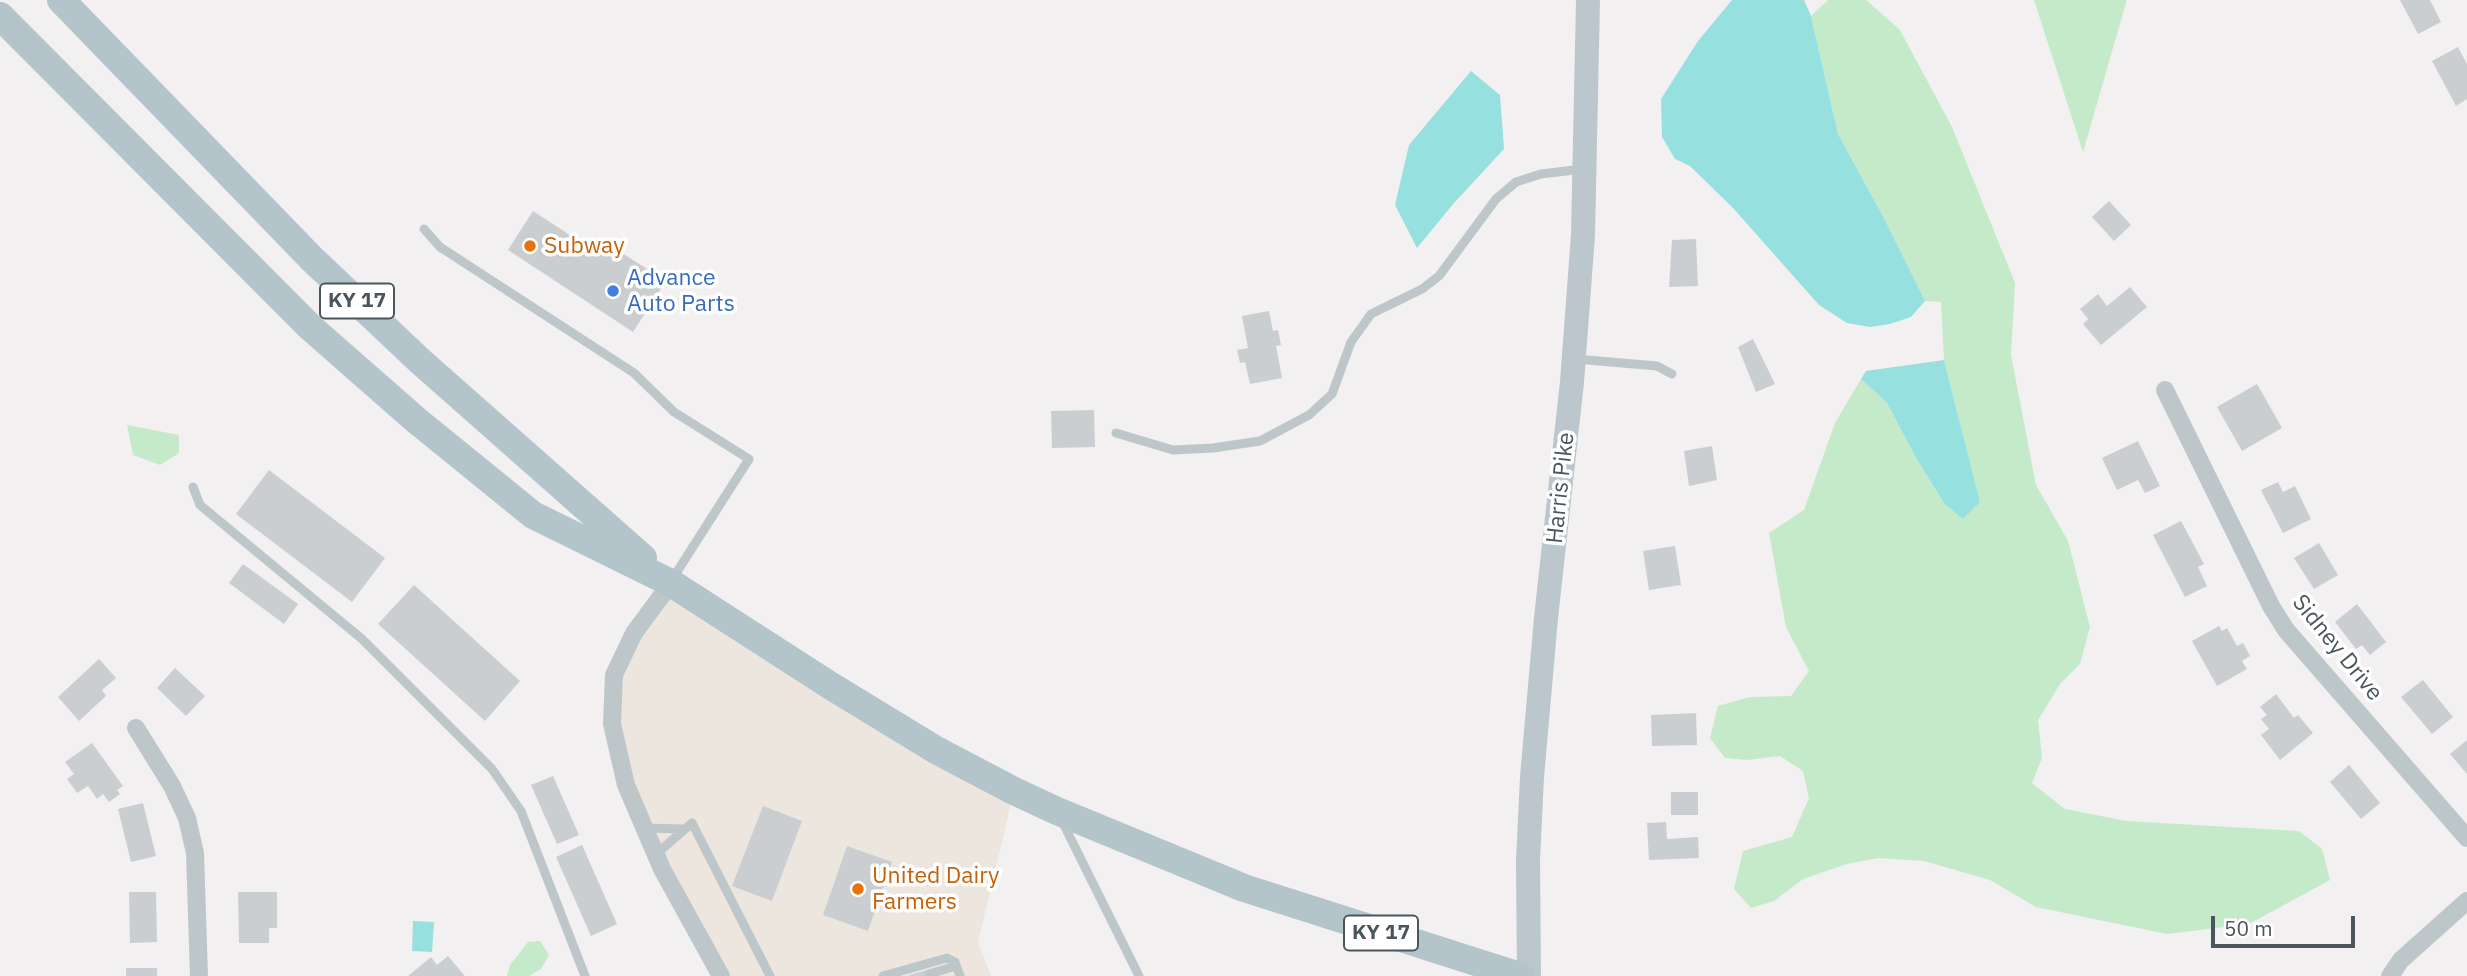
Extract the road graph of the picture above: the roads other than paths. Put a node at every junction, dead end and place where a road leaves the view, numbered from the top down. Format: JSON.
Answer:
{"nodes":[{"id":1,"x":61,"y":0,"type":"edge"},
{"id":2,"x":1588,"y":0,"type":"edge"},
{"id":3,"x":0,"y":16,"type":"edge"},
{"id":4,"x":1584,"y":169,"type":"junction"},
{"id":5,"x":424,"y":229,"type":"dead end"},
{"id":6,"x":1574,"y":359,"type":"junction"},
{"id":7,"x":1672,"y":374,"type":"dead end"},
{"id":8,"x":2165,"y":390,"type":"dead end"},
{"id":9,"x":1116,"y":433,"type":"dead end"},
{"id":10,"x":193,"y":488,"type":"dead end"},
{"id":11,"x":671,"y":583,"type":"junction"},
{"id":12,"x":136,"y":728,"type":"dead end"},
{"id":13,"x":1057,"y":811,"type":"junction"},
{"id":14,"x":644,"y":828,"type":"junction"},
{"id":15,"x":682,"y":829,"type":"junction"},
{"id":16,"x":2467,"y":838,"type":"edge"},
{"id":17,"x":655,"y":855,"type":"junction"},
{"id":18,"x":2467,"y":901,"type":"edge"},
{"id":19,"x":958,"y":971,"type":"edge"},
{"id":20,"x":929,"y":974,"type":"dead end"},
{"id":21,"x":199,"y":976,"type":"edge"},
{"id":22,"x":585,"y":976,"type":"edge"},
{"id":23,"x":721,"y":976,"type":"edge"},
{"id":24,"x":770,"y":976,"type":"edge"},
{"id":25,"x":883,"y":976,"type":"edge"},
{"id":26,"x":1139,"y":976,"type":"edge"},
{"id":27,"x":1520,"y":976,"type":"edge"},
{"id":28,"x":1529,"y":976,"type":"edge"},
{"id":29,"x":2390,"y":976,"type":"edge"}],
"edges":[{"from":1,"to":11,"type":"main road","number":"KY 17"},
{"from":2,"to":4,"type":"main road","name":"Harris Pike"},
{"from":3,"to":11,"type":"main road","number":"KY 17"},
{"from":4,"to":6,"type":"main road","name":"Harris Pike"},
{"from":4,"to":9,"type":"lane"},
{"from":5,"to":11,"type":"lane"},
{"from":6,"to":7,"type":"lane"},
{"from":6,"to":28,"type":"main road","name":"Harris Pike"},
{"from":8,"to":16,"type":"street","name":"Sidney Drive"},
{"from":10,"to":22,"type":"lane"},
{"from":11,"to":13,"type":"main road","number":"KY 17"},
{"from":11,"to":14,"type":"street"},
{"from":12,"to":21,"type":"street"},
{"from":13,"to":26,"type":"lane"},
{"from":13,"to":27,"type":"main road","number":"KY 17"},
{"from":14,"to":15,"type":"lane"},
{"from":14,"to":17,"type":"street"},
{"from":15,"to":17,"type":"lane"},
{"from":15,"to":24,"type":"lane"},
{"from":17,"to":23,"type":"street"},
{"from":18,"to":29,"type":"street"},
{"from":19,"to":20,"type":"lane"},
{"from":19,"to":25,"type":"lane"}]}
